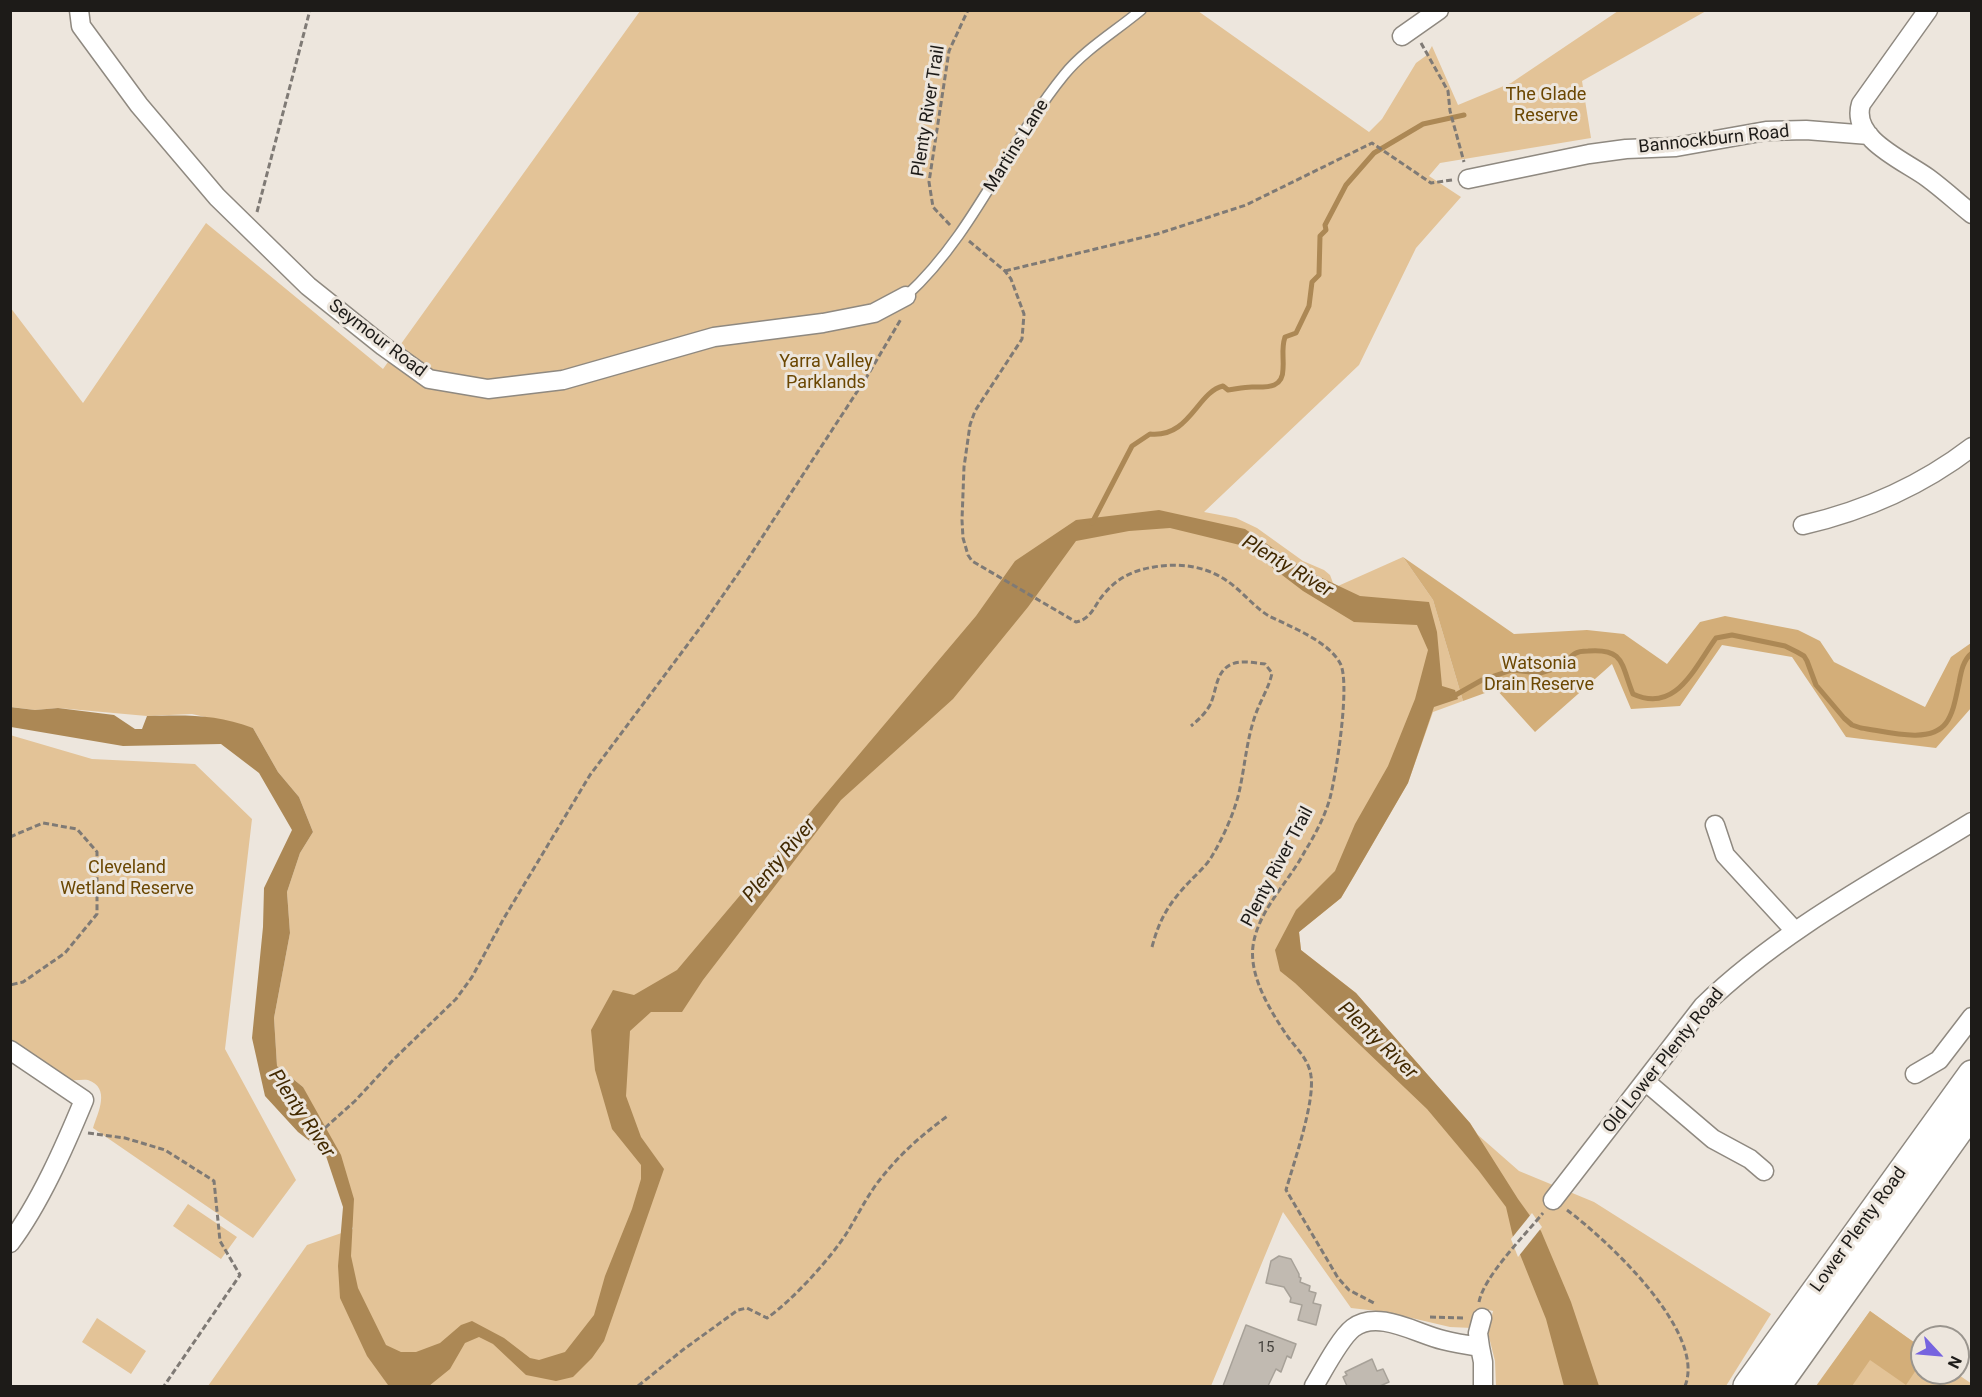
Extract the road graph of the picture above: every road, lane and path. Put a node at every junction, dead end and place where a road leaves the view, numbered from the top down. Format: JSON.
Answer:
{"nodes":[{"id":1,"x":79,"y":10,"type":"edge"},
{"id":2,"x":310,"y":10,"type":"edge"},
{"id":3,"x":968,"y":10,"type":"edge"},
{"id":4,"x":1141,"y":10,"type":"edge"},
{"id":5,"x":1439,"y":10,"type":"edge"},
{"id":6,"x":1928,"y":10,"type":"edge"},
{"id":7,"x":1408,"y":32,"type":"joint"},
{"id":8,"x":1869,"y":135,"type":"junction"},
{"id":9,"x":1468,"y":178,"type":"junction"},
{"id":10,"x":1971,"y":214,"type":"edge"},
{"id":11,"x":252,"y":232,"type":"junction"},
{"id":12,"x":959,"y":234,"type":"junction"},
{"id":13,"x":1005,"y":271,"type":"junction"},
{"id":14,"x":906,"y":296,"type":"junction"},
{"id":15,"x":1971,"y":447,"type":"edge"},
{"id":16,"x":1803,"y":525,"type":"dead end"},
{"id":17,"x":1191,"y":726,"type":"dead end"},
{"id":18,"x":1971,"y":822,"type":"edge"},
{"id":19,"x":1715,"y":825,"type":"dead end"},
{"id":20,"x":10,"y":837,"type":"edge"},
{"id":21,"x":1795,"y":932,"type":"junction"},
{"id":22,"x":1152,"y":947,"type":"dead end"},
{"id":23,"x":10,"y":985,"type":"edge"},
{"id":24,"x":1971,"y":1017,"type":"edge"},
{"id":25,"x":10,"y":1050,"type":"edge"},
{"id":26,"x":1915,"y":1074,"type":"dead end"},
{"id":27,"x":1971,"y":1074,"type":"edge"},
{"id":28,"x":1646,"y":1081,"type":"junction"},
{"id":29,"x":1971,"y":1112,"type":"edge"},
{"id":30,"x":949,"y":1115,"type":"dead end"},
{"id":31,"x":73,"y":1127,"type":"junction"},
{"id":32,"x":325,"y":1128,"type":"dead end"},
{"id":33,"x":1764,"y":1170,"type":"dead end"},
{"id":34,"x":1553,"y":1200,"type":"junction"},
{"id":35,"x":10,"y":1243,"type":"edge"},
{"id":36,"x":1374,"y":1303,"type":"dead end"},
{"id":37,"x":1477,"y":1314,"type":"junction"},
{"id":38,"x":1427,"y":1316,"type":"dead end"},
{"id":39,"x":1480,"y":1347,"type":"junction"},
{"id":40,"x":164,"y":1386,"type":"edge"},
{"id":41,"x":638,"y":1386,"type":"edge"},
{"id":42,"x":1314,"y":1386,"type":"edge"},
{"id":43,"x":1484,"y":1386,"type":"edge"},
{"id":44,"x":1685,"y":1386,"type":"edge"},
{"id":45,"x":1747,"y":1386,"type":"edge"},
{"id":46,"x":1777,"y":1386,"type":"edge"}],
"edges":[{"from":1,"to":11,"type":"street","name":"Seymour Road"},
{"from":2,"to":11,"type":"path"},
{"from":3,"to":12,"type":"path","name":"Plenty River Trail"},
{"from":4,"to":12,"type":"lane","name":"Martins Lane"},
{"from":5,"to":7,"type":"street"},
{"from":6,"to":8,"type":"street"},
{"from":7,"to":9,"type":"path"},
{"from":8,"to":9,"type":"street","name":"Bannockburn Road"},
{"from":8,"to":10,"type":"street"},
{"from":9,"to":13,"type":"path"},
{"from":11,"to":14,"type":"street","name":"Seymour Road"},
{"from":12,"to":13,"type":"path","name":"Plenty River Trail"},
{"from":12,"to":14,"type":"lane","name":"Martins Lane"},
{"from":13,"to":36,"type":"path","name":"Plenty River Trail"},
{"from":14,"to":32,"type":"path"},
{"from":15,"to":16,"type":"street"},
{"from":17,"to":22,"type":"path"},
{"from":18,"to":21,"type":"street","name":"Old Lower Plenty Road"},
{"from":19,"to":21,"type":"street"},
{"from":20,"to":23,"type":"path"},
{"from":21,"to":28,"type":"street","name":"Old Lower Plenty Road"},
{"from":24,"to":26,"type":"street"},
{"from":25,"to":31,"type":"street"},
{"from":27,"to":45,"type":"main road","name":"Lower Plenty Road"},
{"from":28,"to":33,"type":"street"},
{"from":28,"to":34,"type":"street","name":"Old Lower Plenty Road"},
{"from":29,"to":46,"type":"main road","name":"Lower Plenty Road"},
{"from":30,"to":41,"type":"path"},
{"from":31,"to":35,"type":"street"},
{"from":31,"to":40,"type":"path"},
{"from":34,"to":37,"type":"path"},
{"from":34,"to":44,"type":"path"},
{"from":37,"to":38,"type":"path"},
{"from":37,"to":39,"type":"street"},
{"from":39,"to":42,"type":"street"},
{"from":39,"to":43,"type":"street"}]}
